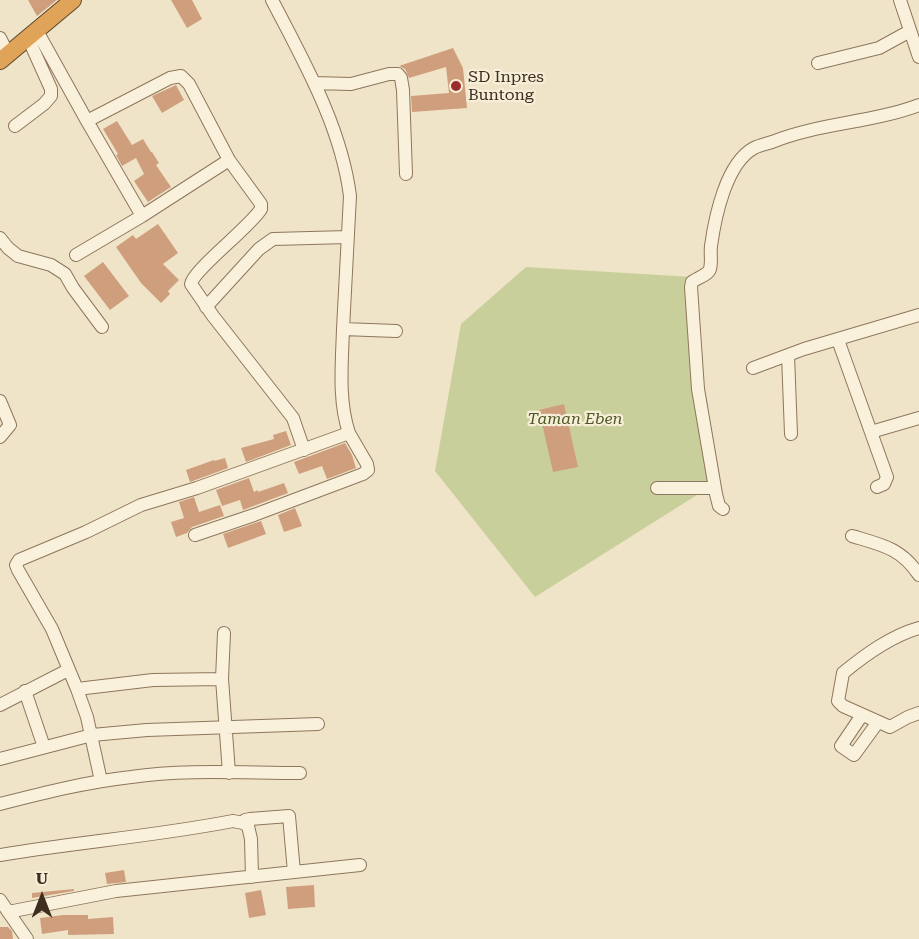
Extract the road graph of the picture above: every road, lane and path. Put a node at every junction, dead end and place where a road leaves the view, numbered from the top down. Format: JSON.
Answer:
{"nodes":[{"id":1,"x":73,"y":0,"type":"edge"},
{"id":2,"x":272,"y":0,"type":"edge"},
{"id":3,"x":900,"y":0,"type":"edge"},
{"id":4,"x":910,"y":31,"type":"junction"},
{"id":5,"x":33,"y":35,"type":"junction"},
{"id":6,"x":0,"y":39,"type":"edge"},
{"id":7,"x":4,"y":57,"type":"edge"},
{"id":8,"x":919,"y":57,"type":"edge"},
{"id":9,"x":818,"y":63,"type":"dead end"},
{"id":10,"x":314,"y":83,"type":"junction"},
{"id":11,"x":919,"y":105,"type":"edge"},
{"id":12,"x":87,"y":121,"type":"junction"},
{"id":13,"x":15,"y":126,"type":"dead end"},
{"id":14,"x":229,"y":160,"type":"junction"},
{"id":15,"x":406,"y":174,"type":"dead end"},
{"id":16,"x":142,"y":216,"type":"junction"},
{"id":17,"x":348,"y":237,"type":"junction"},
{"id":18,"x":0,"y":238,"type":"edge"},
{"id":19,"x":76,"y":255,"type":"dead end"},
{"id":20,"x":206,"y":307,"type":"junction"},
{"id":21,"x":919,"y":315,"type":"edge"},
{"id":22,"x":102,"y":327,"type":"dead end"},
{"id":23,"x":343,"y":329,"type":"junction"},
{"id":24,"x":396,"y":331,"type":"dead end"},
{"id":25,"x":838,"y":340,"type":"junction"},
{"id":26,"x":788,"y":355,"type":"junction"},
{"id":27,"x":753,"y":368,"type":"dead end"},
{"id":28,"x":0,"y":400,"type":"edge"},
{"id":29,"x":919,"y":418,"type":"edge"},
{"id":30,"x":871,"y":432,"type":"junction"},
{"id":31,"x":349,"y":433,"type":"junction"},
{"id":32,"x":791,"y":434,"type":"dead end"},
{"id":33,"x":0,"y":437,"type":"edge"},
{"id":34,"x":303,"y":450,"type":"junction"},
{"id":35,"x":877,"y":487,"type":"dead end"},
{"id":36,"x":657,"y":489,"type":"dead end"},
{"id":37,"x":672,"y":489,"type":"junction"},
{"id":38,"x":715,"y":489,"type":"junction"},
{"id":39,"x":678,"y":502,"type":"dead end"},
{"id":40,"x":723,"y":508,"type":"dead end"},
{"id":41,"x":195,"y":535,"type":"dead end"},
{"id":42,"x":852,"y":536,"type":"dead end"},
{"id":43,"x":919,"y":575,"type":"edge"},
{"id":44,"x":919,"y":628,"type":"edge"},
{"id":45,"x":224,"y":633,"type":"dead end"},
{"id":46,"x":68,"y":670,"type":"junction"},
{"id":47,"x":222,"y":679,"type":"junction"},
{"id":48,"x":77,"y":689,"type":"junction"},
{"id":49,"x":26,"y":691,"type":"junction"},
{"id":50,"x":0,"y":705,"type":"edge"},
{"id":51,"x":919,"y":713,"type":"edge"},
{"id":52,"x":862,"y":715,"type":"junction"},
{"id":53,"x":878,"y":722,"type":"junction"},
{"id":54,"x":318,"y":724,"type":"dead end"},
{"id":55,"x":224,"y":727,"type":"junction"},
{"id":56,"x":92,"y":735,"type":"junction"},
{"id":57,"x":44,"y":747,"type":"junction"},
{"id":58,"x":0,"y":759,"type":"edge"},
{"id":59,"x":229,"y":773,"type":"junction"},
{"id":60,"x":300,"y":773,"type":"dead end"},
{"id":61,"x":101,"y":782,"type":"junction"},
{"id":62,"x":0,"y":804,"type":"edge"},
{"id":63,"x":243,"y":823,"type":"junction"},
{"id":64,"x":0,"y":855,"type":"edge"},
{"id":65,"x":360,"y":865,"type":"dead end"},
{"id":66,"x":294,"y":872,"type":"junction"},
{"id":67,"x":252,"y":877,"type":"junction"},
{"id":68,"x":0,"y":900,"type":"edge"},
{"id":69,"x":8,"y":912,"type":"junction"},
{"id":70,"x":27,"y":939,"type":"edge"}],
"edges":[{"from":1,"to":5,"type":"highway"},
{"from":2,"to":10,"type":"street"},
{"from":3,"to":4,"type":"street"},
{"from":4,"to":8,"type":"street"},
{"from":4,"to":9,"type":"street"},
{"from":5,"to":7,"type":"highway"},
{"from":5,"to":12,"type":"street"},
{"from":5,"to":13,"type":"street"},
{"from":6,"to":7,"type":"street"},
{"from":10,"to":15,"type":"street"},
{"from":10,"to":17,"type":"street"},
{"from":11,"to":38,"type":"street"},
{"from":12,"to":14,"type":"street"},
{"from":12,"to":16,"type":"street"},
{"from":14,"to":16,"type":"street"},
{"from":14,"to":20,"type":"street"},
{"from":16,"to":19,"type":"street"},
{"from":17,"to":20,"type":"street"},
{"from":17,"to":23,"type":"street"},
{"from":18,"to":22,"type":"street"},
{"from":20,"to":34,"type":"street"},
{"from":21,"to":25,"type":"street"},
{"from":23,"to":24,"type":"street"},
{"from":23,"to":31,"type":"street"},
{"from":25,"to":26,"type":"street"},
{"from":25,"to":30,"type":"street"},
{"from":26,"to":27,"type":"street"},
{"from":26,"to":32,"type":"street"},
{"from":28,"to":33,"type":"street"},
{"from":29,"to":30,"type":"street"},
{"from":30,"to":35,"type":"street"},
{"from":31,"to":34,"type":"street"},
{"from":31,"to":41,"type":"street"},
{"from":34,"to":46,"type":"street"},
{"from":36,"to":37,"type":"street"},
{"from":37,"to":38,"type":"street"},
{"from":37,"to":39,"type":"street"},
{"from":38,"to":40,"type":"street"},
{"from":42,"to":43,"type":"street"},
{"from":44,"to":52,"type":"street"},
{"from":45,"to":47,"type":"street"},
{"from":46,"to":48,"type":"street"},
{"from":46,"to":49,"type":"street"},
{"from":47,"to":48,"type":"street"},
{"from":47,"to":55,"type":"street"},
{"from":48,"to":56,"type":"street"},
{"from":49,"to":50,"type":"street"},
{"from":49,"to":57,"type":"street"},
{"from":51,"to":53,"type":"street"},
{"from":52,"to":53,"type":"street"},
{"from":52,"to":53,"type":"street"},
{"from":54,"to":55,"type":"street"},
{"from":55,"to":56,"type":"street"},
{"from":55,"to":59,"type":"street"},
{"from":56,"to":57,"type":"street"},
{"from":56,"to":61,"type":"street"},
{"from":57,"to":58,"type":"street"},
{"from":59,"to":60,"type":"street"},
{"from":59,"to":61,"type":"street"},
{"from":61,"to":62,"type":"street"},
{"from":63,"to":64,"type":"street"},
{"from":63,"to":66,"type":"street"},
{"from":63,"to":67,"type":"street"},
{"from":65,"to":66,"type":"street"},
{"from":66,"to":67,"type":"street"},
{"from":67,"to":69,"type":"street"},
{"from":68,"to":69,"type":"street"},
{"from":69,"to":70,"type":"street"}]}
